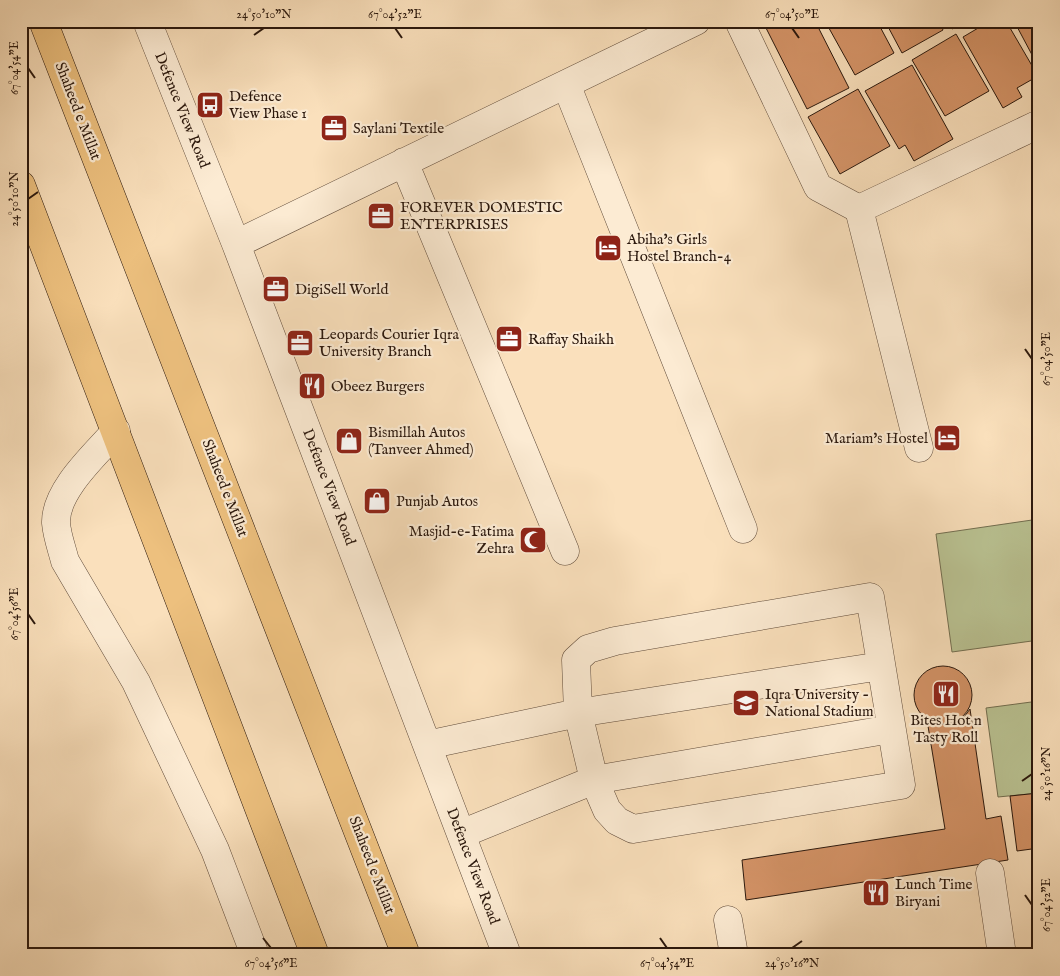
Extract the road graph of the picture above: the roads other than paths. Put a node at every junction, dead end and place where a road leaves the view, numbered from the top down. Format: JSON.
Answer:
{"nodes":[{"id":1,"x":43,"y":21,"type":"edge"},
{"id":2,"x":146,"y":21,"type":"edge"},
{"id":3,"x":696,"y":21,"type":"edge"},
{"id":4,"x":739,"y":21,"type":"edge"},
{"id":5,"x":666,"y":28,"type":"edge"},
{"id":6,"x":566,"y":84,"type":"junction"},
{"id":7,"x":1039,"y":124,"type":"edge"},
{"id":8,"x":404,"y":162,"type":"junction"},
{"id":9,"x":21,"y":185,"type":"edge"},
{"id":10,"x":859,"y":209,"type":"junction"},
{"id":11,"x":236,"y":244,"type":"junction"},
{"id":12,"x":116,"y":431,"type":"junction"},
{"id":13,"x":919,"y":448,"type":"dead end"},
{"id":14,"x":743,"y":529,"type":"dead end"},
{"id":15,"x":565,"y":551,"type":"dead end"},
{"id":16,"x":881,"y":666,"type":"junction"},
{"id":17,"x":578,"y":713,"type":"junction"},
{"id":18,"x":891,"y":729,"type":"junction"},
{"id":19,"x":427,"y":745,"type":"junction"},
{"id":20,"x":594,"y":780,"type":"junction"},
{"id":21,"x":461,"y":834,"type":"junction"},
{"id":22,"x":990,"y":873,"type":"dead end"},
{"id":23,"x":728,"y":920,"type":"dead end"},
{"id":24,"x":256,"y":955,"type":"edge"},
{"id":25,"x":314,"y":955,"type":"edge"},
{"id":26,"x":406,"y":955,"type":"edge"},
{"id":27,"x":507,"y":955,"type":"edge"},
{"id":28,"x":734,"y":955,"type":"edge"},
{"id":29,"x":1002,"y":955,"type":"edge"}],
"edges":[{"from":1,"to":26,"type":"main road","name":"Shaheed e Millat"},
{"from":2,"to":11,"type":"street","name":"Defence View Road"},
{"from":3,"to":5,"type":"street"},
{"from":4,"to":10,"type":"street"},
{"from":5,"to":6,"type":"street"},
{"from":6,"to":8,"type":"street"},
{"from":6,"to":14,"type":"street"},
{"from":7,"to":10,"type":"street"},
{"from":8,"to":11,"type":"street"},
{"from":8,"to":15,"type":"street"},
{"from":9,"to":12,"type":"main road"},
{"from":10,"to":13,"type":"street"},
{"from":11,"to":19,"type":"street","name":"Defence View Road"},
{"from":12,"to":24,"type":"street"},
{"from":12,"to":25,"type":"main road"},
{"from":16,"to":17,"type":"street"},
{"from":16,"to":17,"type":"street"},
{"from":16,"to":18,"type":"street"},
{"from":17,"to":19,"type":"street"},
{"from":17,"to":20,"type":"street"},
{"from":18,"to":20,"type":"street"},
{"from":18,"to":20,"type":"street"},
{"from":19,"to":21,"type":"street","name":"Defence View Road"},
{"from":20,"to":21,"type":"street"},
{"from":21,"to":27,"type":"street","name":"Defence View Road"},
{"from":22,"to":29,"type":"street"},
{"from":23,"to":28,"type":"street"}]}
